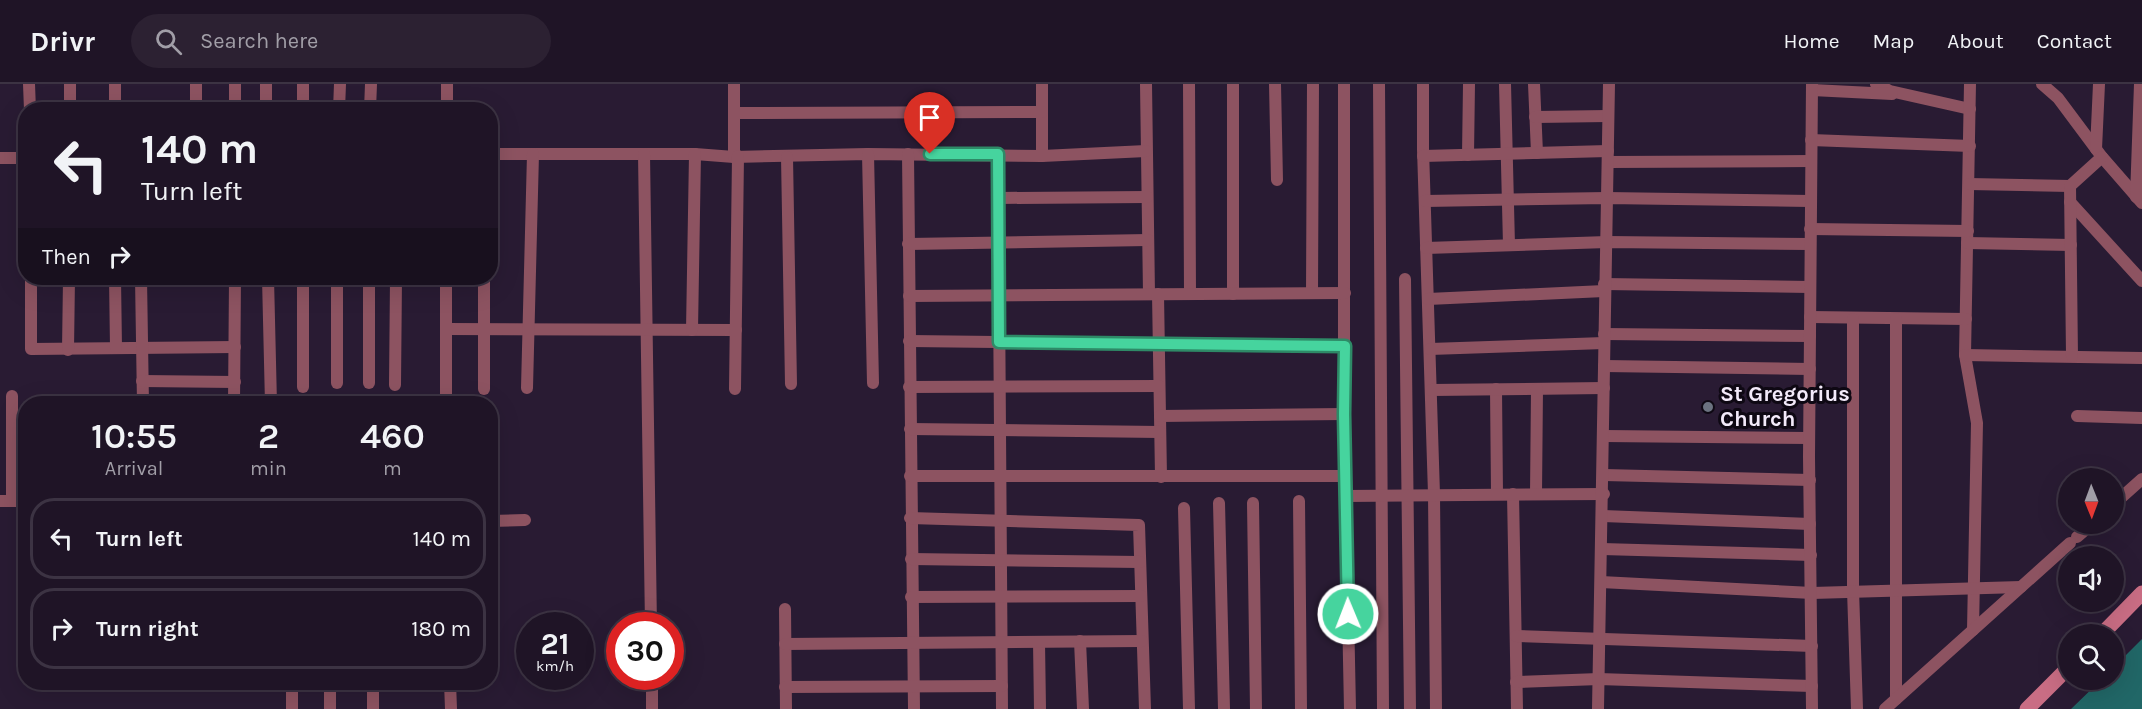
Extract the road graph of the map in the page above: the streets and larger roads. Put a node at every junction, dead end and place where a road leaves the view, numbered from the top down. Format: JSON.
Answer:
{"nodes":[{"id":1,"x":29,"y":84,"type":"edge"},
{"id":2,"x":70,"y":84,"type":"edge"},
{"id":3,"x":116,"y":84,"type":"edge"},
{"id":4,"x":196,"y":84,"type":"edge"},
{"id":5,"x":235,"y":84,"type":"edge"},
{"id":6,"x":266,"y":84,"type":"edge"},
{"id":7,"x":303,"y":84,"type":"edge"},
{"id":8,"x":340,"y":84,"type":"edge"},
{"id":9,"x":371,"y":84,"type":"edge"},
{"id":10,"x":447,"y":84,"type":"edge"},
{"id":11,"x":734,"y":84,"type":"edge"},
{"id":12,"x":1042,"y":84,"type":"edge"},
{"id":13,"x":1146,"y":84,"type":"edge"},
{"id":14,"x":1189,"y":84,"type":"edge"},
{"id":15,"x":1233,"y":84,"type":"edge"},
{"id":16,"x":1275,"y":84,"type":"edge"},
{"id":17,"x":1313,"y":84,"type":"edge"},
{"id":18,"x":1344,"y":84,"type":"edge"},
{"id":19,"x":1378,"y":84,"type":"edge"},
{"id":20,"x":1423,"y":84,"type":"edge"},
{"id":21,"x":1469,"y":84,"type":"edge"},
{"id":22,"x":1505,"y":84,"type":"edge"},
{"id":23,"x":1534,"y":84,"type":"edge"},
{"id":24,"x":1608,"y":84,"type":"edge"},
{"id":25,"x":1876,"y":84,"type":"edge"},
{"id":26,"x":1970,"y":84,"type":"edge"},
{"id":27,"x":2042,"y":84,"type":"edge"},
{"id":28,"x":2099,"y":84,"type":"edge"},
{"id":29,"x":2140,"y":84,"type":"edge"},
{"id":30,"x":1812,"y":87,"type":"edge"},
{"id":31,"x":1906,"y":95,"type":"junction"},
{"id":32,"x":30,"y":102,"type":"edge"},
{"id":33,"x":70,"y":102,"type":"edge"},
{"id":34,"x":115,"y":102,"type":"edge"},
{"id":35,"x":196,"y":102,"type":"edge"},
{"id":36,"x":235,"y":102,"type":"edge"},
{"id":37,"x":266,"y":102,"type":"edge"},
{"id":38,"x":303,"y":102,"type":"edge"},
{"id":39,"x":339,"y":102,"type":"edge"},
{"id":40,"x":370,"y":102,"type":"edge"},
{"id":41,"x":447,"y":102,"type":"edge"},
{"id":42,"x":1970,"y":109,"type":"junction"},
{"id":43,"x":1042,"y":112,"type":"junction"},
{"id":44,"x":735,"y":113,"type":"junction"},
{"id":45,"x":1608,"y":116,"type":"junction"},
{"id":46,"x":1535,"y":117,"type":"junction"},
{"id":47,"x":1811,"y":140,"type":"junction"},
{"id":48,"x":1970,"y":146,"type":"junction"},
{"id":49,"x":1146,"y":151,"type":"junction"},
{"id":50,"x":1537,"y":153,"type":"junction"},
{"id":51,"x":2099,"y":153,"type":"junction"},
{"id":52,"x":498,"y":154,"type":"edge"},
{"id":53,"x":533,"y":154,"type":"junction"},
{"id":54,"x":645,"y":154,"type":"junction"},
{"id":55,"x":694,"y":154,"type":"junction"},
{"id":56,"x":868,"y":154,"type":"junction"},
{"id":57,"x":908,"y":154,"type":"junction"},
{"id":58,"x":998,"y":154,"type":"junction"},
{"id":59,"x":1505,"y":154,"type":"junction"},
{"id":60,"x":1468,"y":155,"type":"junction"},
{"id":61,"x":788,"y":156,"type":"junction"},
{"id":62,"x":1042,"y":156,"type":"junction"},
{"id":63,"x":1423,"y":156,"type":"junction"},
{"id":64,"x":1608,"y":156,"type":"junction"},
{"id":65,"x":736,"y":157,"type":"junction"},
{"id":66,"x":0,"y":158,"type":"edge"},
{"id":67,"x":18,"y":158,"type":"edge"},
{"id":68,"x":1811,"y":161,"type":"junction"},
{"id":69,"x":1277,"y":180,"type":"dead end"},
{"id":70,"x":1969,"y":184,"type":"junction"},
{"id":71,"x":2070,"y":186,"type":"junction"},
{"id":72,"x":1147,"y":197,"type":"junction"},
{"id":73,"x":999,"y":198,"type":"junction"},
{"id":74,"x":1607,"y":198,"type":"junction"},
{"id":75,"x":1507,"y":200,"type":"junction"},
{"id":76,"x":2139,"y":200,"type":"edge"},
{"id":77,"x":1425,"y":201,"type":"junction"},
{"id":78,"x":1810,"y":201,"type":"junction"},
{"id":79,"x":2070,"y":202,"type":"junction"},
{"id":80,"x":1810,"y":228,"type":"junction"},
{"id":81,"x":1968,"y":237,"type":"junction"},
{"id":82,"x":1148,"y":240,"type":"junction"},
{"id":83,"x":1607,"y":242,"type":"junction"},
{"id":84,"x":1000,"y":243,"type":"junction"},
{"id":85,"x":908,"y":244,"type":"junction"},
{"id":86,"x":1810,"y":244,"type":"junction"},
{"id":87,"x":1509,"y":245,"type":"junction"},
{"id":88,"x":2071,"y":245,"type":"junction"},
{"id":89,"x":1426,"y":248,"type":"junction"},
{"id":90,"x":1405,"y":279,"type":"dead end"},
{"id":91,"x":2142,"y":281,"type":"edge"},
{"id":92,"x":31,"y":285,"type":"edge"},
{"id":93,"x":69,"y":285,"type":"edge"},
{"id":94,"x":116,"y":285,"type":"edge"},
{"id":95,"x":141,"y":285,"type":"edge"},
{"id":96,"x":235,"y":285,"type":"edge"},
{"id":97,"x":268,"y":285,"type":"edge"},
{"id":98,"x":303,"y":285,"type":"edge"},
{"id":99,"x":337,"y":285,"type":"edge"},
{"id":100,"x":369,"y":285,"type":"edge"},
{"id":101,"x":396,"y":285,"type":"edge"},
{"id":102,"x":446,"y":285,"type":"edge"},
{"id":103,"x":484,"y":285,"type":"edge"},
{"id":104,"x":1604,"y":287,"type":"junction"},
{"id":105,"x":1810,"y":287,"type":"junction"},
{"id":106,"x":1312,"y":293,"type":"junction"},
{"id":107,"x":1345,"y":293,"type":"junction"},
{"id":108,"x":1154,"y":294,"type":"junction"},
{"id":109,"x":1190,"y":294,"type":"junction"},
{"id":110,"x":1233,"y":294,"type":"junction"},
{"id":111,"x":999,"y":295,"type":"junction"},
{"id":112,"x":909,"y":297,"type":"junction"},
{"id":113,"x":1428,"y":299,"type":"junction"},
{"id":114,"x":1810,"y":318,"type":"junction"},
{"id":115,"x":1853,"y":319,"type":"junction"},
{"id":116,"x":1896,"y":319,"type":"junction"},
{"id":117,"x":1966,"y":319,"type":"junction"},
{"id":118,"x":528,"y":328,"type":"junction"},
{"id":119,"x":446,"y":329,"type":"junction"},
{"id":120,"x":484,"y":329,"type":"junction"},
{"id":121,"x":645,"y":329,"type":"junction"},
{"id":122,"x":692,"y":330,"type":"junction"},
{"id":123,"x":736,"y":330,"type":"junction"},
{"id":124,"x":1810,"y":336,"type":"junction"},
{"id":125,"x":1604,"y":339,"type":"junction"},
{"id":126,"x":909,"y":341,"type":"junction"},
{"id":127,"x":999,"y":342,"type":"junction"},
{"id":128,"x":1159,"y":344,"type":"junction"},
{"id":129,"x":1345,"y":346,"type":"junction"},
{"id":130,"x":235,"y":347,"type":"junction"},
{"id":131,"x":116,"y":348,"type":"junction"},
{"id":132,"x":141,"y":348,"type":"junction"},
{"id":133,"x":1430,"y":349,"type":"junction"},
{"id":134,"x":68,"y":350,"type":"junction"},
{"id":135,"x":1965,"y":354,"type":"junction"},
{"id":136,"x":2072,"y":356,"type":"junction"},
{"id":137,"x":2142,"y":358,"type":"edge"},
{"id":138,"x":1604,"y":366,"type":"junction"},
{"id":139,"x":1810,"y":369,"type":"junction"},
{"id":140,"x":142,"y":381,"type":"junction"},
{"id":141,"x":235,"y":382,"type":"junction"},
{"id":142,"x":338,"y":383,"type":"dead end"},
{"id":143,"x":369,"y":383,"type":"dead end"},
{"id":144,"x":873,"y":383,"type":"dead end"},
{"id":145,"x":791,"y":384,"type":"dead end"},
{"id":146,"x":395,"y":385,"type":"dead end"},
{"id":147,"x":1159,"y":386,"type":"junction"},
{"id":148,"x":303,"y":387,"type":"dead end"},
{"id":149,"x":909,"y":387,"type":"junction"},
{"id":150,"x":999,"y":387,"type":"junction"},
{"id":151,"x":527,"y":388,"type":"dead end"},
{"id":152,"x":1604,"y":388,"type":"junction"},
{"id":153,"x":484,"y":389,"type":"dead end"},
{"id":154,"x":735,"y":389,"type":"dead end"},
{"id":155,"x":1496,"y":389,"type":"junction"},
{"id":156,"x":1537,"y":389,"type":"junction"},
{"id":157,"x":1431,"y":390,"type":"junction"},
{"id":158,"x":12,"y":396,"type":"dead end"},
{"id":159,"x":142,"y":396,"type":"edge"},
{"id":160,"x":234,"y":396,"type":"edge"},
{"id":161,"x":271,"y":396,"type":"edge"},
{"id":162,"x":446,"y":396,"type":"edge"},
{"id":163,"x":1344,"y":414,"type":"junction"},
{"id":164,"x":1160,"y":416,"type":"junction"},
{"id":165,"x":2077,"y":416,"type":"dead end"},
{"id":166,"x":2142,"y":418,"type":"edge"},
{"id":167,"x":910,"y":429,"type":"junction"},
{"id":168,"x":1000,"y":431,"type":"junction"},
{"id":169,"x":1160,"y":432,"type":"junction"},
{"id":170,"x":1604,"y":436,"type":"junction"},
{"id":171,"x":1809,"y":438,"type":"junction"},
{"id":172,"x":1604,"y":475,"type":"junction"},
{"id":173,"x":910,"y":476,"type":"junction"},
{"id":174,"x":1345,"y":476,"type":"junction"},
{"id":175,"x":1000,"y":477,"type":"junction"},
{"id":176,"x":1161,"y":477,"type":"junction"},
{"id":177,"x":2142,"y":479,"type":"edge"},
{"id":178,"x":1810,"y":480,"type":"junction"},
{"id":179,"x":1380,"y":494,"type":"junction"},
{"id":180,"x":1406,"y":494,"type":"junction"},
{"id":181,"x":1434,"y":494,"type":"junction"},
{"id":182,"x":1497,"y":494,"type":"junction"},
{"id":183,"x":1513,"y":494,"type":"junction"},
{"id":184,"x":1536,"y":494,"type":"junction"},
{"id":185,"x":1604,"y":494,"type":"junction"},
{"id":186,"x":1346,"y":495,"type":"junction"},
{"id":187,"x":2124,"y":495,"type":"edge"},
{"id":188,"x":6,"y":501,"type":"edge"},
{"id":189,"x":1299,"y":501,"type":"dead end"},
{"id":190,"x":1219,"y":503,"type":"dead end"},
{"id":191,"x":1253,"y":503,"type":"dead end"},
{"id":192,"x":1184,"y":508,"type":"dead end"},
{"id":193,"x":1603,"y":516,"type":"junction"},
{"id":194,"x":910,"y":518,"type":"junction"},
{"id":195,"x":525,"y":520,"type":"dead end"},
{"id":196,"x":498,"y":521,"type":"edge"},
{"id":197,"x":1000,"y":521,"type":"junction"},
{"id":198,"x":1810,"y":524,"type":"junction"},
{"id":199,"x":2081,"y":534,"type":"edge"},
{"id":200,"x":1602,"y":549,"type":"junction"},
{"id":201,"x":1811,"y":555,"type":"junction"},
{"id":202,"x":911,"y":559,"type":"junction"},
{"id":203,"x":1000,"y":560,"type":"junction"},
{"id":204,"x":1140,"y":562,"type":"junction"},
{"id":205,"x":1601,"y":582,"type":"junction"},
{"id":206,"x":2021,"y":587,"type":"junction"},
{"id":207,"x":1975,"y":588,"type":"junction"},
{"id":208,"x":1898,"y":589,"type":"junction"},
{"id":209,"x":1854,"y":590,"type":"junction"},
{"id":210,"x":1812,"y":593,"type":"junction"},
{"id":211,"x":2142,"y":593,"type":"edge"},
{"id":212,"x":1001,"y":595,"type":"junction"},
{"id":213,"x":1141,"y":596,"type":"junction"},
{"id":214,"x":911,"y":597,"type":"junction"},
{"id":215,"x":784,"y":609,"type":"dead end"},
{"id":216,"x":651,"y":612,"type":"edge"},
{"id":217,"x":2112,"y":624,"type":"edge"},
{"id":218,"x":1973,"y":630,"type":"junction"},
{"id":219,"x":1516,"y":636,"type":"junction"},
{"id":220,"x":1600,"y":639,"type":"junction"},
{"id":221,"x":1080,"y":641,"type":"junction"},
{"id":222,"x":1142,"y":641,"type":"junction"},
{"id":223,"x":1002,"y":642,"type":"junction"},
{"id":224,"x":1039,"y":642,"type":"junction"},
{"id":225,"x":914,"y":643,"type":"junction"},
{"id":226,"x":785,"y":644,"type":"junction"},
{"id":227,"x":1812,"y":646,"type":"junction"},
{"id":228,"x":2058,"y":678,"type":"edge"},
{"id":229,"x":1599,"y":679,"type":"junction"},
{"id":230,"x":1516,"y":682,"type":"junction"},
{"id":231,"x":1002,"y":686,"type":"junction"},
{"id":232,"x":1812,"y":686,"type":"junction"},
{"id":233,"x":785,"y":687,"type":"junction"},
{"id":234,"x":914,"y":687,"type":"junction"},
{"id":235,"x":292,"y":690,"type":"edge"},
{"id":236,"x":330,"y":690,"type":"edge"},
{"id":237,"x":373,"y":690,"type":"edge"},
{"id":238,"x":450,"y":690,"type":"edge"},
{"id":239,"x":652,"y":690,"type":"edge"},
{"id":240,"x":1896,"y":699,"type":"junction"},
{"id":241,"x":292,"y":709,"type":"edge"},
{"id":242,"x":330,"y":709,"type":"edge"},
{"id":243,"x":373,"y":709,"type":"edge"},
{"id":244,"x":451,"y":709,"type":"edge"},
{"id":245,"x":652,"y":709,"type":"edge"},
{"id":246,"x":786,"y":709,"type":"edge"},
{"id":247,"x":914,"y":709,"type":"edge"},
{"id":248,"x":1002,"y":709,"type":"edge"},
{"id":249,"x":1040,"y":709,"type":"edge"},
{"id":250,"x":1083,"y":709,"type":"edge"},
{"id":251,"x":1145,"y":709,"type":"edge"},
{"id":252,"x":1189,"y":709,"type":"edge"},
{"id":253,"x":1224,"y":709,"type":"edge"},
{"id":254,"x":1256,"y":709,"type":"edge"},
{"id":255,"x":1301,"y":709,"type":"edge"},
{"id":256,"x":1350,"y":709,"type":"edge"},
{"id":257,"x":1383,"y":709,"type":"edge"},
{"id":258,"x":1410,"y":709,"type":"edge"},
{"id":259,"x":1436,"y":709,"type":"edge"},
{"id":260,"x":1517,"y":709,"type":"edge"},
{"id":261,"x":1598,"y":709,"type":"edge"},
{"id":262,"x":1812,"y":709,"type":"edge"},
{"id":263,"x":1857,"y":709,"type":"edge"},
{"id":264,"x":1885,"y":709,"type":"edge"},
{"id":265,"x":2027,"y":709,"type":"edge"}],
"edges":[{"from":1,"to":32,"type":"street"},
{"from":2,"to":33,"type":"street"},
{"from":3,"to":34,"type":"street"},
{"from":4,"to":35,"type":"street"},
{"from":5,"to":36,"type":"street"},
{"from":6,"to":37,"type":"street"},
{"from":7,"to":38,"type":"street"},
{"from":8,"to":39,"type":"street"},
{"from":9,"to":40,"type":"street"},
{"from":10,"to":41,"type":"street"},
{"from":11,"to":44,"type":"street"},
{"from":12,"to":43,"type":"street"},
{"from":13,"to":49,"type":"street"},
{"from":14,"to":109,"type":"street"},
{"from":15,"to":110,"type":"street"},
{"from":16,"to":69,"type":"street"},
{"from":17,"to":106,"type":"street"},
{"from":18,"to":107,"type":"street"},
{"from":19,"to":179,"type":"street"},
{"from":20,"to":63,"type":"street"},
{"from":21,"to":60,"type":"street"},
{"from":22,"to":59,"type":"street"},
{"from":23,"to":46,"type":"street"},
{"from":24,"to":45,"type":"street"},
{"from":25,"to":31,"type":"street"},
{"from":26,"to":42,"type":"street"},
{"from":27,"to":51,"type":"street"},
{"from":28,"to":51,"type":"street"},
{"from":29,"to":76,"type":"street"},
{"from":30,"to":31,"type":"street"},
{"from":30,"to":47,"type":"street"},
{"from":31,"to":42,"type":"street"},
{"from":42,"to":48,"type":"street"},
{"from":43,"to":44,"type":"street"},
{"from":43,"to":62,"type":"street"},
{"from":44,"to":65,"type":"street"},
{"from":45,"to":46,"type":"street"},
{"from":45,"to":64,"type":"street"},
{"from":46,"to":50,"type":"street"},
{"from":47,"to":48,"type":"street"},
{"from":47,"to":68,"type":"street"},
{"from":48,"to":70,"type":"street"},
{"from":49,"to":62,"type":"street"},
{"from":49,"to":72,"type":"street"},
{"from":50,"to":59,"type":"street"},
{"from":50,"to":64,"type":"street"},
{"from":51,"to":71,"type":"street"},
{"from":51,"to":76,"type":"street"},
{"from":52,"to":53,"type":"street"},
{"from":53,"to":54,"type":"street"},
{"from":53,"to":118,"type":"street"},
{"from":54,"to":55,"type":"street"},
{"from":54,"to":121,"type":"street"},
{"from":55,"to":65,"type":"street"},
{"from":55,"to":122,"type":"street"},
{"from":56,"to":57,"type":"street"},
{"from":56,"to":61,"type":"street"},
{"from":56,"to":144,"type":"street"},
{"from":57,"to":58,"type":"street"},
{"from":57,"to":85,"type":"street"},
{"from":58,"to":62,"type":"street"},
{"from":58,"to":73,"type":"street"},
{"from":59,"to":60,"type":"street"},
{"from":59,"to":75,"type":"street"},
{"from":60,"to":63,"type":"street"},
{"from":61,"to":65,"type":"street"},
{"from":61,"to":145,"type":"street"},
{"from":63,"to":77,"type":"street"},
{"from":64,"to":68,"type":"street"},
{"from":64,"to":74,"type":"street"},
{"from":65,"to":123,"type":"street"},
{"from":66,"to":67,"type":"street"},
{"from":68,"to":78,"type":"street"},
{"from":70,"to":71,"type":"street"},
{"from":70,"to":81,"type":"street"},
{"from":71,"to":79,"type":"street"},
{"from":72,"to":73,"type":"street"},
{"from":72,"to":82,"type":"street"},
{"from":73,"to":84,"type":"street"},
{"from":74,"to":75,"type":"street"},
{"from":74,"to":78,"type":"street"},
{"from":74,"to":83,"type":"street"},
{"from":75,"to":77,"type":"street"},
{"from":75,"to":87,"type":"street"},
{"from":77,"to":89,"type":"street"},
{"from":78,"to":80,"type":"street"},
{"from":79,"to":88,"type":"street"},
{"from":79,"to":91,"type":"street"},
{"from":80,"to":81,"type":"street"},
{"from":80,"to":86,"type":"street"},
{"from":81,"to":88,"type":"street"},
{"from":81,"to":117,"type":"street"},
{"from":82,"to":84,"type":"street"},
{"from":82,"to":108,"type":"street"},
{"from":83,"to":86,"type":"street"},
{"from":83,"to":87,"type":"street"},
{"from":83,"to":104,"type":"street"},
{"from":84,"to":85,"type":"street"},
{"from":84,"to":111,"type":"street"},
{"from":85,"to":112,"type":"street"},
{"from":86,"to":105,"type":"street"},
{"from":87,"to":89,"type":"street"},
{"from":88,"to":136,"type":"street"},
{"from":89,"to":113,"type":"street"},
{"from":90,"to":180,"type":"street"},
{"from":92,"to":134,"type":"street"},
{"from":93,"to":134,"type":"street"},
{"from":94,"to":131,"type":"street"},
{"from":95,"to":132,"type":"street"},
{"from":96,"to":130,"type":"street"},
{"from":97,"to":161,"type":"street"},
{"from":98,"to":148,"type":"street"},
{"from":99,"to":142,"type":"street"},
{"from":100,"to":143,"type":"street"},
{"from":101,"to":146,"type":"street"},
{"from":102,"to":119,"type":"street"},
{"from":103,"to":120,"type":"street"},
{"from":104,"to":105,"type":"street"},
{"from":104,"to":113,"type":"street"},
{"from":104,"to":125,"type":"street"},
{"from":105,"to":114,"type":"street"},
{"from":106,"to":107,"type":"street"},
{"from":106,"to":110,"type":"street"},
{"from":107,"to":129,"type":"street"},
{"from":108,"to":109,"type":"street"},
{"from":108,"to":111,"type":"street"},
{"from":108,"to":128,"type":"street"},
{"from":109,"to":110,"type":"street"},
{"from":111,"to":112,"type":"street"},
{"from":111,"to":127,"type":"street"},
{"from":112,"to":126,"type":"street"},
{"from":113,"to":133,"type":"street"},
{"from":114,"to":115,"type":"street"},
{"from":114,"to":124,"type":"street"},
{"from":115,"to":116,"type":"street"},
{"from":115,"to":209,"type":"street"},
{"from":116,"to":117,"type":"street"},
{"from":116,"to":208,"type":"street"},
{"from":117,"to":135,"type":"street"},
{"from":118,"to":120,"type":"street"},
{"from":118,"to":121,"type":"street"},
{"from":118,"to":151,"type":"street"},
{"from":119,"to":120,"type":"street"},
{"from":119,"to":162,"type":"street"},
{"from":120,"to":153,"type":"street"},
{"from":121,"to":122,"type":"street"},
{"from":121,"to":216,"type":"street"},
{"from":122,"to":123,"type":"street"},
{"from":123,"to":154,"type":"street"},
{"from":124,"to":125,"type":"street"},
{"from":124,"to":139,"type":"street"},
{"from":125,"to":133,"type":"street"},
{"from":125,"to":138,"type":"street"},
{"from":126,"to":127,"type":"street"},
{"from":126,"to":149,"type":"street"},
{"from":127,"to":128,"type":"street"},
{"from":127,"to":150,"type":"street"},
{"from":128,"to":129,"type":"street"},
{"from":128,"to":147,"type":"street"},
{"from":129,"to":163,"type":"street"},
{"from":130,"to":132,"type":"street"},
{"from":130,"to":141,"type":"street"},
{"from":131,"to":132,"type":"street"},
{"from":131,"to":134,"type":"street"},
{"from":132,"to":140,"type":"street"},
{"from":133,"to":157,"type":"street"},
{"from":135,"to":136,"type":"street"},
{"from":135,"to":207,"type":"street"},
{"from":136,"to":137,"type":"street"},
{"from":138,"to":139,"type":"street"},
{"from":138,"to":152,"type":"street"},
{"from":139,"to":171,"type":"street"},
{"from":140,"to":141,"type":"street"},
{"from":140,"to":159,"type":"street"},
{"from":141,"to":160,"type":"street"},
{"from":147,"to":150,"type":"street"},
{"from":147,"to":164,"type":"street"},
{"from":149,"to":150,"type":"street"},
{"from":149,"to":167,"type":"street"},
{"from":150,"to":168,"type":"street"},
{"from":152,"to":156,"type":"street"},
{"from":152,"to":170,"type":"street"},
{"from":155,"to":156,"type":"street"},
{"from":155,"to":157,"type":"street"},
{"from":155,"to":182,"type":"street"},
{"from":156,"to":184,"type":"street"},
{"from":157,"to":181,"type":"street"},
{"from":158,"to":188,"type":"street"},
{"from":163,"to":164,"type":"street"},
{"from":163,"to":174,"type":"street"},
{"from":164,"to":169,"type":"street"},
{"from":165,"to":166,"type":"street"},
{"from":167,"to":168,"type":"street"},
{"from":167,"to":173,"type":"street"},
{"from":168,"to":169,"type":"street"},
{"from":168,"to":175,"type":"street"},
{"from":169,"to":176,"type":"street"},
{"from":170,"to":171,"type":"street"},
{"from":170,"to":172,"type":"street"},
{"from":171,"to":178,"type":"street"},
{"from":172,"to":178,"type":"street"},
{"from":172,"to":185,"type":"street"},
{"from":173,"to":175,"type":"street"},
{"from":173,"to":194,"type":"street"},
{"from":174,"to":176,"type":"street"},
{"from":174,"to":186,"type":"street"},
{"from":175,"to":176,"type":"street"},
{"from":175,"to":197,"type":"street"},
{"from":177,"to":187,"type":"street"},
{"from":178,"to":198,"type":"street"},
{"from":179,"to":180,"type":"street"},
{"from":179,"to":186,"type":"street"},
{"from":179,"to":257,"type":"street"},
{"from":180,"to":181,"type":"street"},
{"from":180,"to":258,"type":"street"},
{"from":181,"to":182,"type":"street"},
{"from":181,"to":259,"type":"street"},
{"from":182,"to":183,"type":"street"},
{"from":183,"to":184,"type":"street"},
{"from":183,"to":219,"type":"street"},
{"from":184,"to":185,"type":"street"},
{"from":185,"to":193,"type":"street"},
{"from":186,"to":256,"type":"street"},
{"from":189,"to":255,"type":"street"},
{"from":190,"to":253,"type":"street"},
{"from":191,"to":254,"type":"street"},
{"from":192,"to":252,"type":"street"},
{"from":193,"to":198,"type":"street"},
{"from":193,"to":200,"type":"street"},
{"from":194,"to":197,"type":"street"},
{"from":194,"to":202,"type":"street"},
{"from":195,"to":196,"type":"street"},
{"from":197,"to":203,"type":"street"},
{"from":197,"to":204,"type":"street"},
{"from":198,"to":201,"type":"street"},
{"from":199,"to":206,"type":"street"},
{"from":200,"to":201,"type":"street"},
{"from":200,"to":205,"type":"street"},
{"from":201,"to":210,"type":"street"},
{"from":202,"to":203,"type":"street"},
{"from":202,"to":214,"type":"street"},
{"from":203,"to":204,"type":"street"},
{"from":203,"to":212,"type":"street"},
{"from":204,"to":213,"type":"street"},
{"from":205,"to":210,"type":"street"},
{"from":205,"to":220,"type":"street"},
{"from":206,"to":207,"type":"street"},
{"from":206,"to":218,"type":"street"},
{"from":207,"to":208,"type":"street"},
{"from":207,"to":218,"type":"street"},
{"from":208,"to":209,"type":"street"},
{"from":208,"to":240,"type":"street"},
{"from":209,"to":210,"type":"street"},
{"from":209,"to":263,"type":"street"},
{"from":210,"to":227,"type":"street"},
{"from":211,"to":217,"type":"street"},
{"from":212,"to":213,"type":"street"},
{"from":212,"to":214,"type":"street"},
{"from":212,"to":223,"type":"street"},
{"from":213,"to":222,"type":"street"},
{"from":214,"to":225,"type":"street"},
{"from":215,"to":226,"type":"street"},
{"from":218,"to":240,"type":"street"},
{"from":219,"to":220,"type":"street"},
{"from":219,"to":230,"type":"street"},
{"from":220,"to":227,"type":"street"},
{"from":220,"to":229,"type":"street"},
{"from":221,"to":222,"type":"street"},
{"from":221,"to":224,"type":"street"},
{"from":221,"to":250,"type":"street"},
{"from":222,"to":251,"type":"street"},
{"from":223,"to":224,"type":"street"},
{"from":223,"to":225,"type":"street"},
{"from":223,"to":231,"type":"street"},
{"from":224,"to":249,"type":"street"},
{"from":225,"to":226,"type":"street"},
{"from":225,"to":234,"type":"street"},
{"from":226,"to":233,"type":"street"},
{"from":227,"to":232,"type":"street"},
{"from":228,"to":265,"type":"street"},
{"from":229,"to":230,"type":"street"},
{"from":229,"to":232,"type":"street"},
{"from":229,"to":261,"type":"street"},
{"from":230,"to":260,"type":"street"},
{"from":231,"to":234,"type":"street"},
{"from":231,"to":248,"type":"street"},
{"from":232,"to":262,"type":"street"},
{"from":233,"to":234,"type":"street"},
{"from":233,"to":246,"type":"street"},
{"from":234,"to":247,"type":"street"},
{"from":235,"to":241,"type":"street"},
{"from":236,"to":242,"type":"street"},
{"from":237,"to":243,"type":"street"},
{"from":238,"to":244,"type":"street"},
{"from":239,"to":245,"type":"street"},
{"from":240,"to":264,"type":"street"}]}
